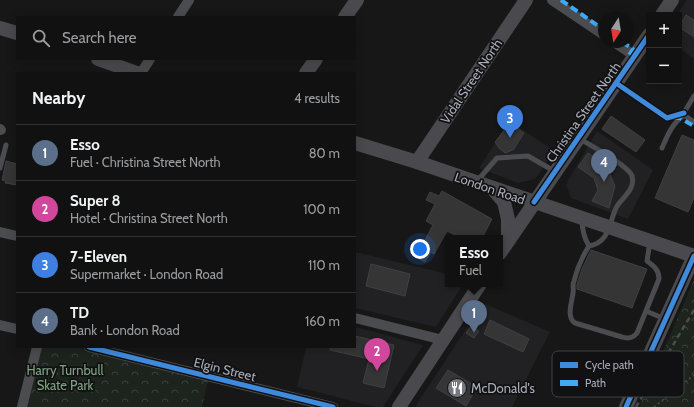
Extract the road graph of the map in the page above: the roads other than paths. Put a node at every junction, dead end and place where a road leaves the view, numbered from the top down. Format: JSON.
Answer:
{"nodes":[{"id":1,"x":190,"y":0,"type":"edge"},
{"id":2,"x":357,"y":0,"type":"edge"},
{"id":3,"x":526,"y":0,"type":"edge"},
{"id":4,"x":552,"y":0,"type":"edge"},
{"id":5,"x":672,"y":0,"type":"edge"},
{"id":6,"x":664,"y":12,"type":"edge"},
{"id":7,"x":179,"y":16,"type":"edge"},
{"id":8,"x":346,"y":16,"type":"edge"},
{"id":9,"x":0,"y":28,"type":"edge"},
{"id":10,"x":598,"y":31,"type":"edge"},
{"id":11,"x":16,"y":33,"type":"edge"},
{"id":12,"x":646,"y":40,"type":"edge"},
{"id":13,"x":623,"y":48,"type":"edge"},
{"id":14,"x":635,"y":56,"type":"junction"},
{"id":15,"x":101,"y":60,"type":"edge"},
{"id":16,"x":149,"y":60,"type":"edge"},
{"id":17,"x":315,"y":60,"type":"edge"},
{"id":18,"x":134,"y":72,"type":"edge"},
{"id":19,"x":142,"y":72,"type":"edge"},
{"id":20,"x":307,"y":72,"type":"edge"},
{"id":21,"x":694,"y":96,"type":"edge"},
{"id":22,"x":684,"y":115,"type":"junction"},
{"id":23,"x":694,"y":122,"type":"edge"},
{"id":24,"x":578,"y":138,"type":"junction"},
{"id":25,"x":356,"y":143,"type":"edge"},
{"id":26,"x":6,"y":145,"type":"dead end"},
{"id":27,"x":662,"y":148,"type":"dead end"},
{"id":28,"x":417,"y":162,"type":"junction"},
{"id":29,"x":0,"y":168,"type":"edge"},
{"id":30,"x":555,"y":172,"type":"junction"},
{"id":31,"x":476,"y":183,"type":"junction"},
{"id":32,"x":492,"y":188,"type":"junction"},
{"id":33,"x":534,"y":202,"type":"junction"},
{"id":34,"x":582,"y":218,"type":"junction"},
{"id":35,"x":610,"y":228,"type":"junction"},
{"id":36,"x":0,"y":232,"type":"edge"},
{"id":37,"x":16,"y":236,"type":"edge"},
{"id":38,"x":508,"y":241,"type":"junction"},
{"id":39,"x":650,"y":241,"type":"junction"},
{"id":40,"x":589,"y":246,"type":"junction"},
{"id":41,"x":503,"y":248,"type":"edge"},
{"id":42,"x":694,"y":256,"type":"edge"},
{"id":43,"x":478,"y":287,"type":"edge"},
{"id":44,"x":646,"y":311,"type":"junction"},
{"id":45,"x":356,"y":318,"type":"edge"},
{"id":46,"x":665,"y":319,"type":"junction"},
{"id":47,"x":0,"y":325,"type":"edge"},
{"id":48,"x":16,"y":329,"type":"edge"},
{"id":49,"x":443,"y":340,"type":"junction"},
{"id":50,"x":37,"y":348,"type":"edge"},
{"id":51,"x":93,"y":348,"type":"edge"},
{"id":52,"x":651,"y":351,"type":"edge"},
{"id":53,"x":630,"y":397,"type":"edge"},
{"id":54,"x":22,"y":407,"type":"edge"},
{"id":55,"x":333,"y":407,"type":"edge"},
{"id":56,"x":399,"y":407,"type":"edge"},
{"id":57,"x":626,"y":407,"type":"edge"}],
"edges":[{"from":1,"to":7,"type":"street"},
{"from":2,"to":8,"type":"main road"},
{"from":3,"to":28,"type":"main road","name":"Vidal Street North"},
{"from":4,"to":10,"type":"street"},
{"from":5,"to":6,"type":"main road"},
{"from":9,"to":11,"type":"main road"},
{"from":12,"to":14,"type":"main road","name":"Christina Street North"},
{"from":13,"to":14,"type":"street"},
{"from":14,"to":24,"type":"main road","name":"Christina Street North"},
{"from":15,"to":18,"type":"main road"},
{"from":16,"to":19,"type":"street"},
{"from":17,"to":20,"type":"main road"},
{"from":21,"to":22,"type":"lane"},
{"from":22,"to":23,"type":"lane"},
{"from":22,"to":27,"type":"lane"},
{"from":24,"to":30,"type":"main road","name":"Christina Street North"},
{"from":24,"to":35,"type":"lane"},
{"from":25,"to":28,"type":"main road","name":"London Road"},
{"from":26,"to":29,"type":"lane"},
{"from":28,"to":31,"type":"main road","name":"London Road"},
{"from":30,"to":31,"type":"lane"},
{"from":30,"to":33,"type":"main road","name":"Christina Street North"},
{"from":31,"to":32,"type":"main road","name":"London Road"},
{"from":32,"to":33,"type":"main road","name":"London Road"},
{"from":32,"to":38,"type":"main road"},
{"from":33,"to":34,"type":"main road","name":"London Road"},
{"from":33,"to":38,"type":"main road","name":"Christina Street North"},
{"from":34,"to":35,"type":"main road","name":"London Road"},
{"from":34,"to":40,"type":"lane"},
{"from":35,"to":39,"type":"main road","name":"London Road"},
{"from":35,"to":40,"type":"lane"},
{"from":36,"to":37,"type":"street"},
{"from":38,"to":41,"type":"main road","name":"Christina Street North"},
{"from":39,"to":42,"type":"main road","name":"London Road"},
{"from":39,"to":44,"type":"lane"},
{"from":40,"to":44,"type":"lane"},
{"from":42,"to":46,"type":"main road"},
{"from":43,"to":49,"type":"main road"},
{"from":44,"to":46,"type":"lane"},
{"from":45,"to":49,"type":"street"},
{"from":46,"to":52,"type":"main road"},
{"from":47,"to":48,"type":"street"},
{"from":49,"to":56,"type":"main road"},
{"from":50,"to":54,"type":"street"},
{"from":51,"to":55,"type":"street","name":"Elgin Street"},
{"from":53,"to":57,"type":"main road"}]}
